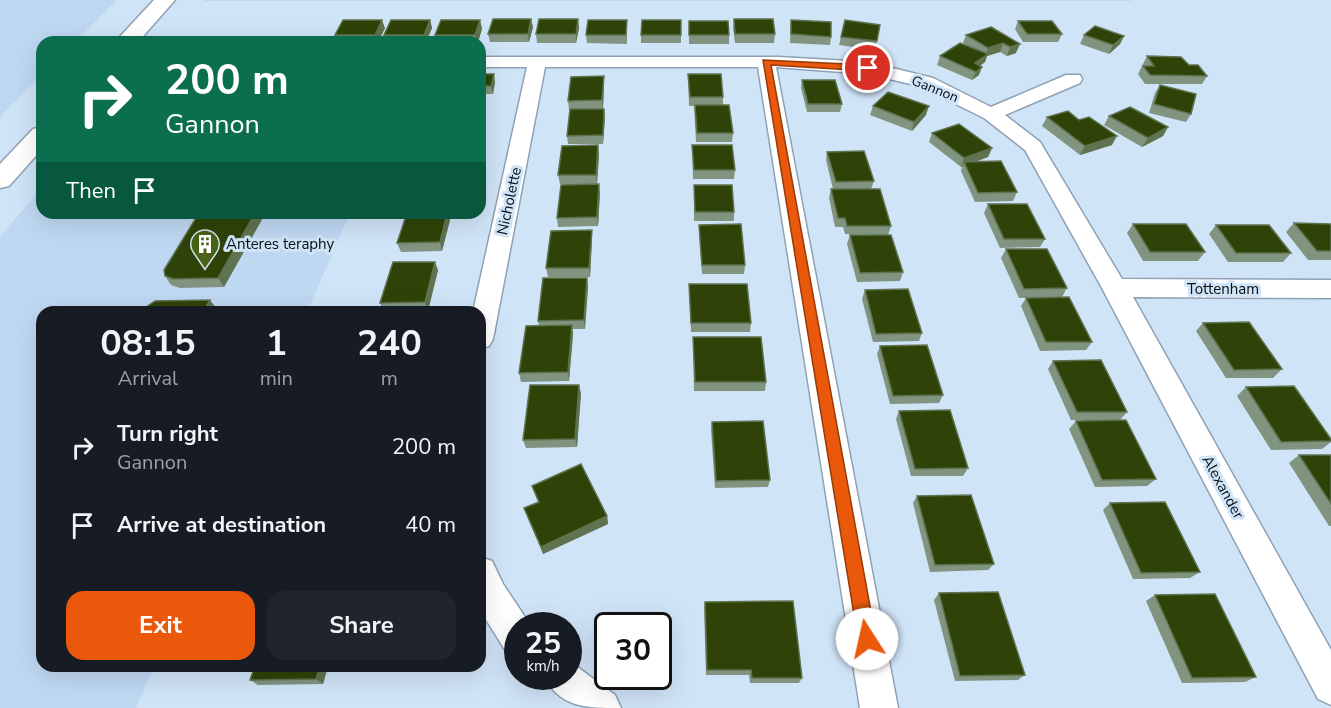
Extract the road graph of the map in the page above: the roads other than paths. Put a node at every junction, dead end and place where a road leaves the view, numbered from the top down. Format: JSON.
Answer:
{"nodes":[{"id":1,"x":165,"y":0,"type":"edge"},
{"id":2,"x":132,"y":36,"type":"edge"},
{"id":3,"x":486,"y":62,"type":"edge"},
{"id":4,"x":537,"y":62,"type":"junction"},
{"id":5,"x":766,"y":62,"type":"junction"},
{"id":6,"x":1073,"y":79,"type":"dead end"},
{"id":7,"x":991,"y":114,"type":"junction"},
{"id":8,"x":36,"y":141,"type":"edge"},
{"id":9,"x":0,"y":180,"type":"edge"},
{"id":10,"x":1115,"y":288,"type":"junction"},
{"id":11,"x":1331,"y":289,"type":"edge"},
{"id":12,"x":486,"y":310,"type":"edge"},
{"id":13,"x":486,"y":586,"type":"edge"},
{"id":14,"x":504,"y":616,"type":"edge"},
{"id":15,"x":1331,"y":686,"type":"edge"},
{"id":16,"x":579,"y":690,"type":"edge"},
{"id":17,"x":602,"y":708,"type":"edge"},
{"id":18,"x":879,"y":708,"type":"edge"}],
"edges":[{"from":1,"to":2,"type":"main road"},
{"from":3,"to":4,"type":"street","name":"Gannon"},
{"from":4,"to":5,"type":"street","name":"Gannon"},
{"from":4,"to":12,"type":"street","name":"Nicholette"},
{"from":5,"to":7,"type":"street","name":"Gannon"},
{"from":5,"to":18,"type":"street"},
{"from":6,"to":7,"type":"street"},
{"from":7,"to":10,"type":"street","name":"Gannon"},
{"from":8,"to":9,"type":"main road"},
{"from":10,"to":11,"type":"street","name":"Tottenham"},
{"from":10,"to":15,"type":"street","name":"Alexander"},
{"from":13,"to":14,"type":"street"},
{"from":16,"to":17,"type":"street"}]}
